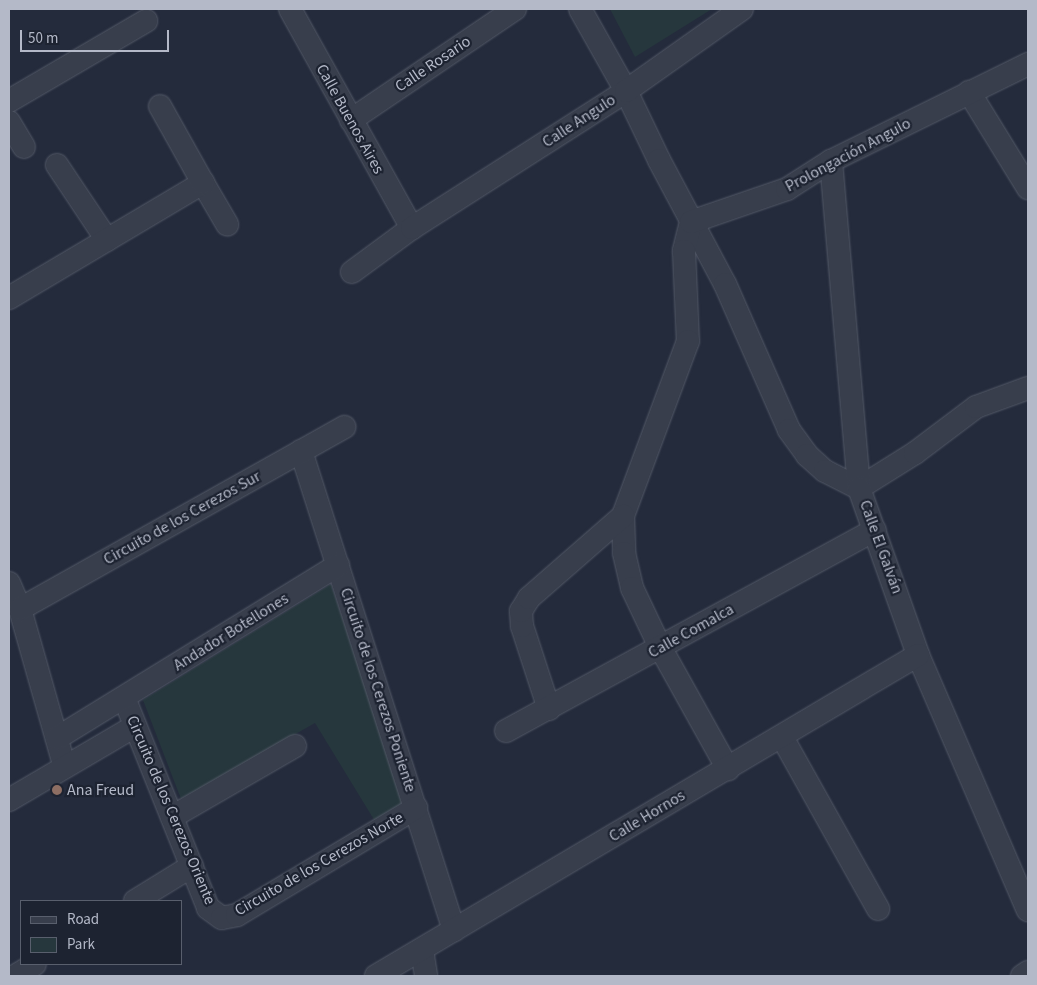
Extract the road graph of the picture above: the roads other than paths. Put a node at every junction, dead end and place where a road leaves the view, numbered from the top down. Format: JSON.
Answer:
{"nodes":[{"id":1,"x":290,"y":9,"type":"edge"},
{"id":2,"x":515,"y":9,"type":"edge"},
{"id":3,"x":580,"y":9,"type":"edge"},
{"id":4,"x":742,"y":9,"type":"edge"},
{"id":5,"x":146,"y":21,"type":"dead end"},
{"id":6,"x":1028,"y":64,"type":"edge"},
{"id":7,"x":626,"y":90,"type":"junction"},
{"id":8,"x":969,"y":92,"type":"junction"},
{"id":9,"x":9,"y":100,"type":"edge"},
{"id":10,"x":160,"y":106,"type":"dead end"},
{"id":11,"x":351,"y":120,"type":"junction"},
{"id":12,"x":9,"y":122,"type":"edge"},
{"id":13,"x":24,"y":147,"type":"dead end"},
{"id":14,"x":831,"y":161,"type":"junction"},
{"id":15,"x":57,"y":165,"type":"dead end"},
{"id":16,"x":203,"y":183,"type":"junction"},
{"id":17,"x":1028,"y":188,"type":"edge"},
{"id":18,"x":691,"y":222,"type":"junction"},
{"id":19,"x":227,"y":224,"type":"dead end"},
{"id":20,"x":412,"y":228,"type":"junction"},
{"id":21,"x":107,"y":240,"type":"junction"},
{"id":22,"x":352,"y":272,"type":"dead end"},
{"id":23,"x":10,"y":294,"type":"edge"},
{"id":24,"x":1028,"y":388,"type":"edge"},
{"id":25,"x":344,"y":427,"type":"dead end"},
{"id":26,"x":301,"y":451,"type":"junction"},
{"id":27,"x":859,"y":488,"type":"junction"},
{"id":28,"x":623,"y":516,"type":"junction"},
{"id":29,"x":875,"y":530,"type":"junction"},
{"id":30,"x":338,"y":565,"type":"junction"},
{"id":31,"x":9,"y":583,"type":"edge"},
{"id":32,"x":20,"y":609,"type":"junction"},
{"id":33,"x":660,"y":647,"type":"junction"},
{"id":34,"x":918,"y":655,"type":"junction"},
{"id":35,"x":125,"y":700,"type":"junction"},
{"id":36,"x":549,"y":710,"type":"junction"},
{"id":37,"x":135,"y":726,"type":"junction"},
{"id":38,"x":506,"y":731,"type":"dead end"},
{"id":39,"x":782,"y":737,"type":"junction"},
{"id":40,"x":57,"y":738,"type":"junction"},
{"id":41,"x":295,"y":746,"type":"dead end"},
{"id":42,"x":64,"y":765,"type":"junction"},
{"id":43,"x":728,"y":769,"type":"junction"},
{"id":44,"x":9,"y":800,"type":"edge"},
{"id":45,"x":416,"y":808,"type":"junction"},
{"id":46,"x":172,"y":817,"type":"junction"},
{"id":47,"x":192,"y":866,"type":"junction"},
{"id":48,"x":137,"y":900,"type":"edge"},
{"id":49,"x":878,"y":910,"type":"dead end"},
{"id":50,"x":1028,"y":910,"type":"edge"},
{"id":51,"x":222,"y":918,"type":"joint"},
{"id":52,"x":454,"y":930,"type":"junction"},
{"id":53,"x":422,"y":950,"type":"junction"},
{"id":54,"x":33,"y":965,"type":"edge"},
{"id":55,"x":1028,"y":972,"type":"edge"},
{"id":56,"x":15,"y":976,"type":"edge"},
{"id":57,"x":376,"y":976,"type":"edge"},
{"id":58,"x":426,"y":976,"type":"edge"},
{"id":59,"x":1022,"y":976,"type":"edge"}],
"edges":[{"from":1,"to":11,"type":"street","name":"Calle Buenos Aires"},
{"from":2,"to":11,"type":"street","name":"Calle Rosario"},
{"from":3,"to":7,"type":"street"},
{"from":4,"to":7,"type":"street","name":"Calle Angulo"},
{"from":5,"to":9,"type":"street"},
{"from":6,"to":8,"type":"street","name":"Prolongación Angulo"},
{"from":7,"to":18,"type":"street"},
{"from":7,"to":20,"type":"street","name":"Calle Angulo"},
{"from":8,"to":14,"type":"street","name":"Prolongación Angulo"},
{"from":8,"to":17,"type":"street"},
{"from":10,"to":16,"type":"street"},
{"from":11,"to":20,"type":"street","name":"Calle Buenos Aires"},
{"from":12,"to":13,"type":"street"},
{"from":14,"to":18,"type":"street","name":"Prolongación Angulo"},
{"from":14,"to":27,"type":"street","name":"Calle El Galván"},
{"from":15,"to":21,"type":"street"},
{"from":16,"to":19,"type":"street"},
{"from":16,"to":21,"type":"street"},
{"from":18,"to":27,"type":"street"},
{"from":18,"to":28,"type":"street"},
{"from":20,"to":22,"type":"street","name":"Calle Angulo"},
{"from":21,"to":23,"type":"street"},
{"from":24,"to":27,"type":"street"},
{"from":25,"to":26,"type":"street","name":"Circuito de los Cerezos Sur"},
{"from":26,"to":30,"type":"street","name":"Circuito de los Cerezos Poniente"},
{"from":26,"to":32,"type":"street","name":"Circuito de los Cerezos Sur"},
{"from":27,"to":29,"type":"street","name":"Calle El Galván"},
{"from":28,"to":33,"type":"street"},
{"from":28,"to":36,"type":"street"},
{"from":29,"to":33,"type":"street","name":"Calle Comalca"},
{"from":29,"to":34,"type":"street","name":"Calle El Galván"},
{"from":30,"to":35,"type":"street","name":"Andador Botellones"},
{"from":30,"to":45,"type":"street","name":"Circuito de los Cerezos Poniente"},
{"from":31,"to":32,"type":"street"},
{"from":32,"to":40,"type":"street"},
{"from":33,"to":36,"type":"street","name":"Calle Comalca"},
{"from":33,"to":43,"type":"street"},
{"from":34,"to":39,"type":"street","name":"Calle Hornos"},
{"from":34,"to":50,"type":"street","name":"Calle El Galván"},
{"from":35,"to":37,"type":"street","name":"Circuito de los Cerezos Oriente"},
{"from":35,"to":40,"type":"street","name":"Andador Botellones"},
{"from":36,"to":38,"type":"street","name":"Calle Comalca"},
{"from":37,"to":42,"type":"street"},
{"from":37,"to":46,"type":"street","name":"Circuito de los Cerezos Oriente"},
{"from":39,"to":43,"type":"street","name":"Calle Hornos"},
{"from":39,"to":49,"type":"street"},
{"from":40,"to":42,"type":"street"},
{"from":41,"to":46,"type":"street"},
{"from":42,"to":44,"type":"street"},
{"from":43,"to":52,"type":"street","name":"Calle Hornos"},
{"from":45,"to":51,"type":"street","name":"Circuito de los Cerezos Norte"},
{"from":45,"to":52,"type":"street","name":"Circuito de los Cerezos Poniente"},
{"from":46,"to":47,"type":"street","name":"Circuito de los Cerezos Oriente"},
{"from":47,"to":48,"type":"street"},
{"from":47,"to":51,"type":"street","name":"Circuito de los Cerezos Oriente"},
{"from":52,"to":53,"type":"street","name":"Calle Hornos"},
{"from":53,"to":57,"type":"street","name":"Calle Hornos"},
{"from":53,"to":58,"type":"street"},
{"from":54,"to":56,"type":"street"},
{"from":55,"to":59,"type":"street"}]}
